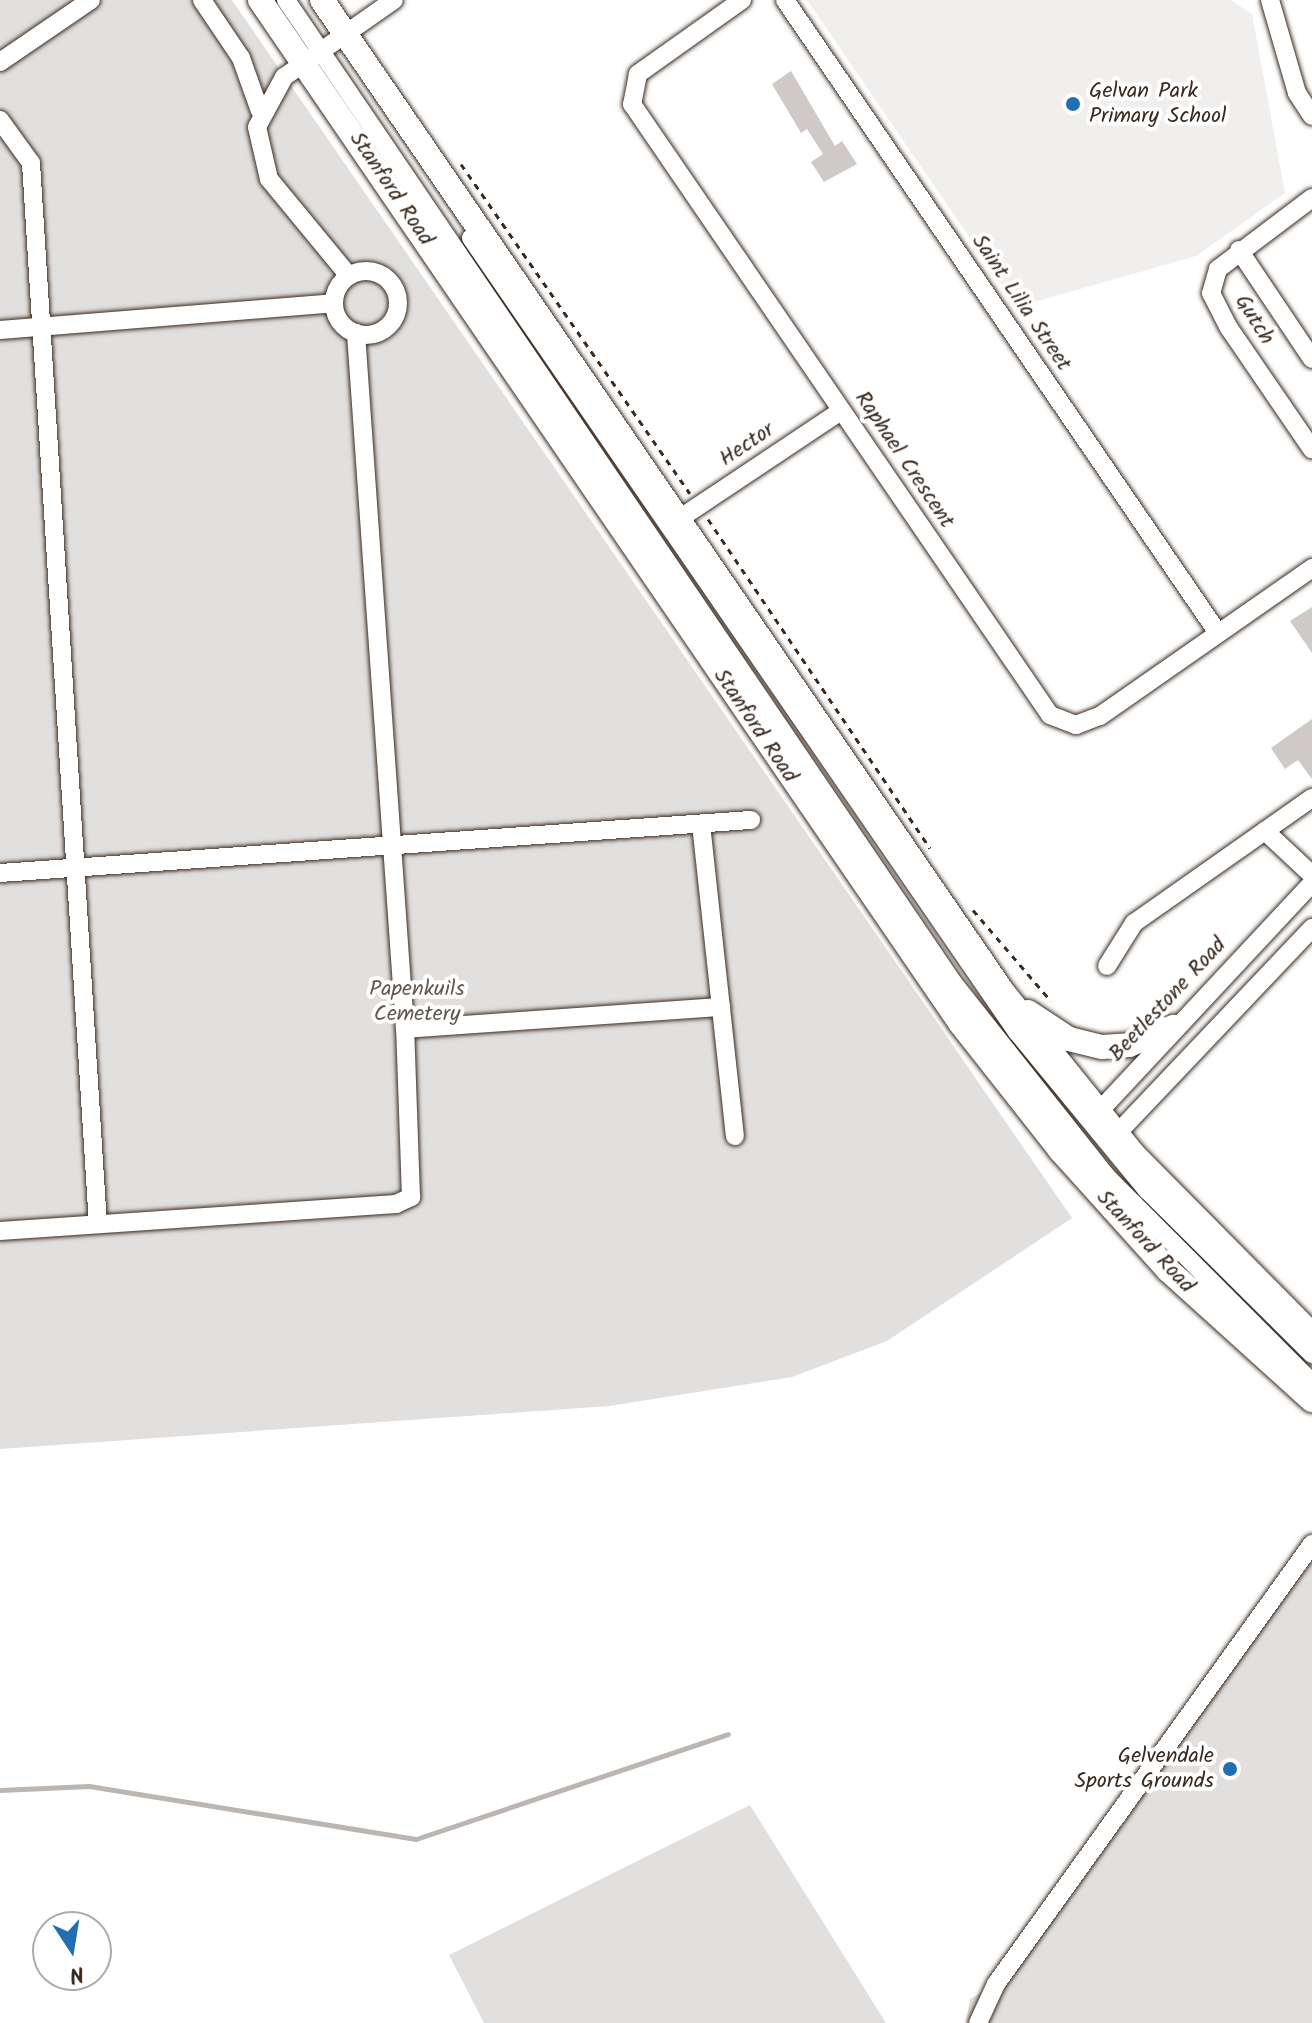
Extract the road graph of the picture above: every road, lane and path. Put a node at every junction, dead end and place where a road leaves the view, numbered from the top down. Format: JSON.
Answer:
{"nodes":[{"id":1,"x":91,"y":0,"type":"edge"},
{"id":2,"x":202,"y":0,"type":"edge"},
{"id":3,"x":260,"y":0,"type":"edge"},
{"id":4,"x":286,"y":0,"type":"edge"},
{"id":5,"x":322,"y":0,"type":"edge"},
{"id":6,"x":394,"y":0,"type":"edge"},
{"id":7,"x":742,"y":0,"type":"edge"},
{"id":8,"x":785,"y":0,"type":"edge"},
{"id":9,"x":1272,"y":1,"type":"edge"},
{"id":10,"x":340,"y":35,"type":"junction"},
{"id":11,"x":311,"y":56,"type":"junction"},
{"id":12,"x":0,"y":62,"type":"edge"},
{"id":13,"x":260,"y":111,"type":"junction"},
{"id":14,"x":1312,"y":116,"type":"edge"},
{"id":15,"x":0,"y":120,"type":"edge"},
{"id":16,"x":455,"y":155,"type":"dead end"},
{"id":17,"x":1312,"y":198,"type":"edge"},
{"id":18,"x":1239,"y":250,"type":"junction"},
{"id":19,"x":349,"y":276,"type":"junction"},
{"id":20,"x":334,"y":303,"type":"junction"},
{"id":21,"x":40,"y":328,"type":"junction"},
{"id":22,"x":0,"y":330,"type":"edge"},
{"id":23,"x":356,"y":333,"type":"junction"},
{"id":24,"x":1312,"y":359,"type":"edge"},
{"id":25,"x":841,"y":411,"type":"junction"},
{"id":26,"x":1312,"y":449,"type":"edge"},
{"id":27,"x":689,"y":512,"type":"junction"},
{"id":28,"x":1312,"y":568,"type":"edge"},
{"id":29,"x":1218,"y":633,"type":"junction"},
{"id":30,"x":1312,"y":798,"type":"edge"},
{"id":31,"x":751,"y":820,"type":"dead end"},
{"id":32,"x":701,"y":824,"type":"junction"},
{"id":33,"x":1265,"y":831,"type":"junction"},
{"id":34,"x":391,"y":845,"type":"junction"},
{"id":35,"x":938,"y":860,"type":"dead end"},
{"id":36,"x":74,"y":867,"type":"junction"},
{"id":37,"x":0,"y":873,"type":"edge"},
{"id":38,"x":1312,"y":875,"type":"edge"},
{"id":39,"x":1312,"y":883,"type":"edge"},
{"id":40,"x":969,"y":905,"type":"dead end"},
{"id":41,"x":1312,"y":928,"type":"edge"},
{"id":42,"x":1107,"y":966,"type":"dead end"},
{"id":43,"x":1002,"y":991,"type":"junction"},
{"id":44,"x":1056,"y":1006,"type":"dead end"},
{"id":45,"x":721,"y":1007,"type":"junction"},
{"id":46,"x":1173,"y":1027,"type":"junction"},
{"id":47,"x":405,"y":1029,"type":"junction"},
{"id":48,"x":1080,"y":1131,"type":"junction"},
{"id":49,"x":735,"y":1136,"type":"dead end"},
{"id":50,"x":1111,"y":1140,"type":"junction"},
{"id":51,"x":1086,"y":1165,"type":"junction"},
{"id":52,"x":98,"y":1224,"type":"junction"},
{"id":53,"x":0,"y":1231,"type":"edge"},
{"id":54,"x":1312,"y":1335,"type":"edge"},
{"id":55,"x":1312,"y":1354,"type":"edge"},
{"id":56,"x":1312,"y":1383,"type":"edge"},
{"id":57,"x":1312,"y":1400,"type":"edge"},
{"id":58,"x":1312,"y":1544,"type":"edge"},
{"id":59,"x":978,"y":2023,"type":"edge"}],
"edges":[{"from":1,"to":12,"type":"street"},
{"from":2,"to":13,"type":"street"},
{"from":3,"to":11,"type":"main road","name":"Stanford Road"},
{"from":4,"to":11,"type":"street"},
{"from":5,"to":10,"type":"main road","name":"Stanford Road"},
{"from":6,"to":10,"type":"street"},
{"from":7,"to":25,"type":"street","name":"Raphael Crescent"},
{"from":8,"to":29,"type":"street","name":"Saint Lilia Street"},
{"from":9,"to":14,"type":"street"},
{"from":10,"to":11,"type":"street"},
{"from":10,"to":27,"type":"main road","name":"Stanford Road"},
{"from":10,"to":48,"type":"street"},
{"from":11,"to":13,"type":"street"},
{"from":11,"to":48,"type":"main road","name":"Stanford Road"},
{"from":13,"to":19,"type":"street"},
{"from":15,"to":21,"type":"street"},
{"from":16,"to":27,"type":"path"},
{"from":17,"to":18,"type":"street","name":"Gutch"},
{"from":18,"to":24,"type":"street"},
{"from":18,"to":26,"type":"street","name":"Gutch"},
{"from":19,"to":20,"type":"street"},
{"from":19,"to":23,"type":"street"},
{"from":20,"to":21,"type":"street"},
{"from":20,"to":23,"type":"street"},
{"from":21,"to":22,"type":"street"},
{"from":21,"to":36,"type":"street"},
{"from":23,"to":34,"type":"street"},
{"from":25,"to":27,"type":"street","name":"Hector"},
{"from":25,"to":29,"type":"street","name":"Raphael Crescent"},
{"from":27,"to":35,"type":"path"},
{"from":27,"to":43,"type":"main road","name":"Stanford Road"},
{"from":28,"to":29,"type":"street","name":"Raphael Crescent"},
{"from":30,"to":33,"type":"street"},
{"from":31,"to":32,"type":"street"},
{"from":32,"to":34,"type":"street"},
{"from":32,"to":45,"type":"street"},
{"from":33,"to":38,"type":"street"},
{"from":33,"to":42,"type":"street"},
{"from":34,"to":36,"type":"street"},
{"from":34,"to":47,"type":"street"},
{"from":36,"to":37,"type":"street"},
{"from":36,"to":52,"type":"street"},
{"from":39,"to":46,"type":"street","name":"Beetlestone Road"},
{"from":40,"to":44,"type":"path"},
{"from":41,"to":50,"type":"street"},
{"from":43,"to":46,"type":"main road"},
{"from":43,"to":48,"type":"main road","name":"Stanford Road"},
{"from":45,"to":47,"type":"street"},
{"from":45,"to":49,"type":"street"},
{"from":46,"to":48,"type":"street","name":"Beetlestone Road"},
{"from":47,"to":52,"type":"street"},
{"from":48,"to":50,"type":"main road","name":"Stanford Road"},
{"from":48,"to":51,"type":"main road","name":"Stanford Road"},
{"from":50,"to":51,"type":"street"},
{"from":50,"to":54,"type":"main road","name":"Stanford Road"},
{"from":50,"to":55,"type":"street"},
{"from":51,"to":56,"type":"street"},
{"from":51,"to":57,"type":"main road","name":"Stanford Road"},
{"from":52,"to":53,"type":"street"},
{"from":58,"to":59,"type":"street"}]}
